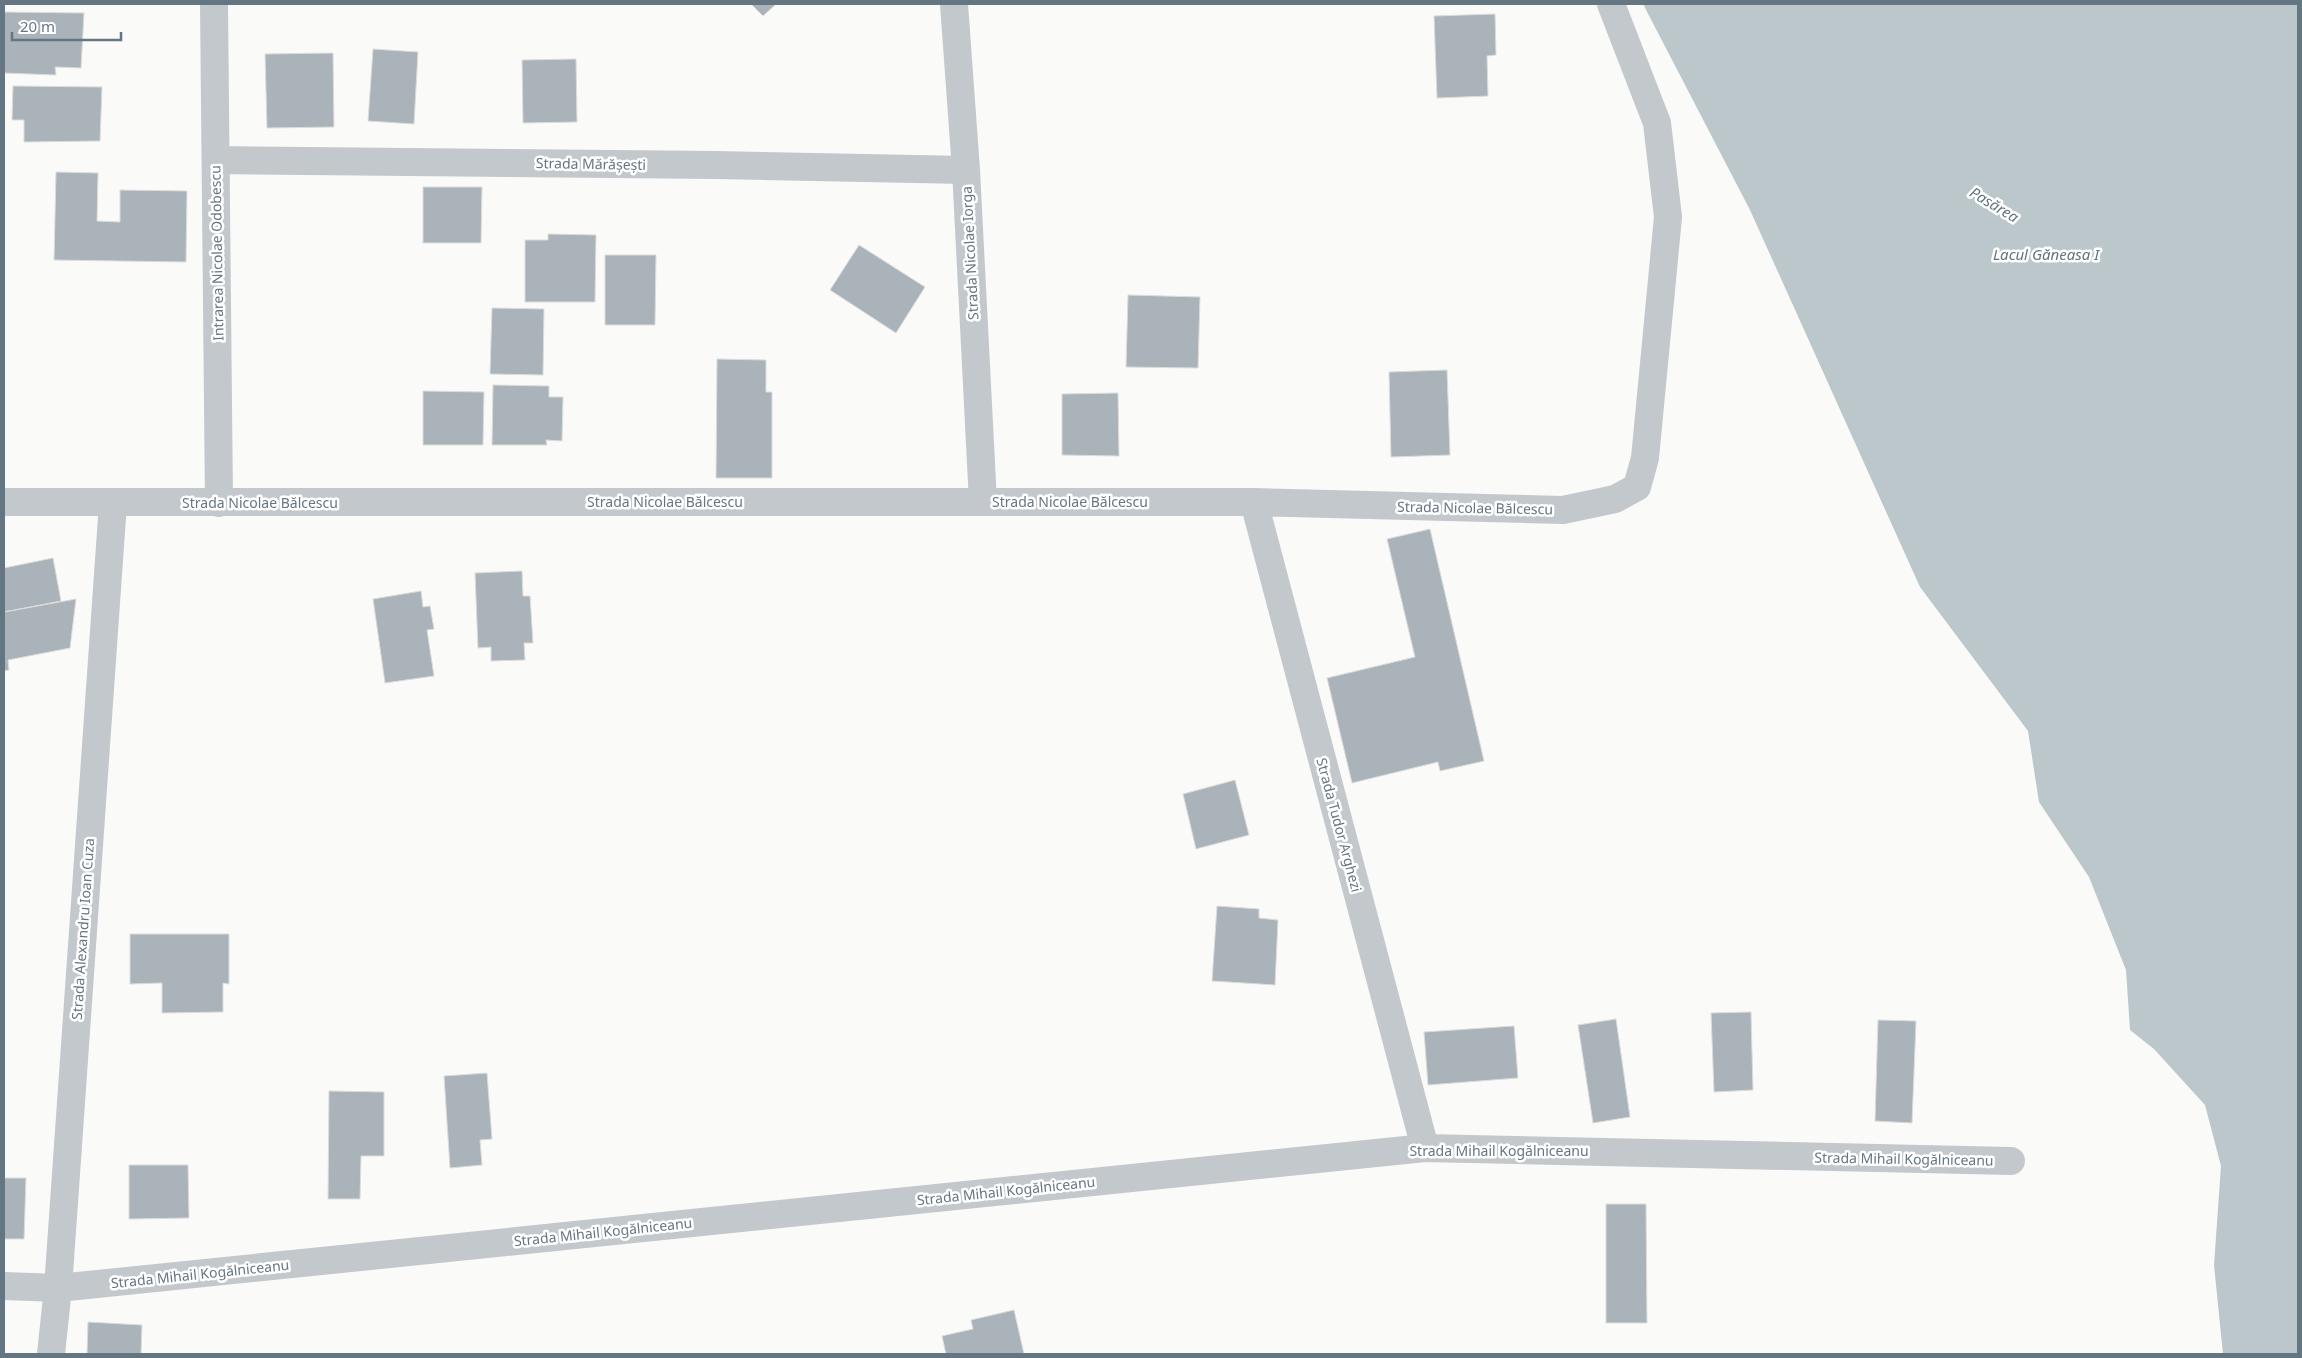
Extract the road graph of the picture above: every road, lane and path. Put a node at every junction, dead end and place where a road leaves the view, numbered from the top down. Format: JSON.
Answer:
{"nodes":[{"id":1,"x":214,"y":4,"type":"edge"},
{"id":2,"x":954,"y":4,"type":"edge"},
{"id":3,"x":1611,"y":4,"type":"edge"},
{"id":4,"x":216,"y":160,"type":"junction"},
{"id":5,"x":966,"y":170,"type":"junction"},
{"id":6,"x":4,"y":502,"type":"edge"},
{"id":7,"x":983,"y":502,"type":"junction"},
{"id":8,"x":1254,"y":502,"type":"junction"},
{"id":9,"x":113,"y":503,"type":"junction"},
{"id":10,"x":219,"y":503,"type":"junction"},
{"id":11,"x":1425,"y":1148,"type":"junction"},
{"id":12,"x":2012,"y":1161,"type":"dead end"},
{"id":13,"x":4,"y":1286,"type":"edge"},
{"id":14,"x":58,"y":1288,"type":"junction"},
{"id":15,"x":51,"y":1354,"type":"edge"}],
"edges":[{"from":1,"to":4,"type":"street","name":"Intrarea Nicolae Odobescu"},
{"from":2,"to":5,"type":"street","name":"Strada Nicolae Iorga"},
{"from":3,"to":8,"type":"street","name":"Strada Nicolae Bălcescu"},
{"from":4,"to":5,"type":"street","name":"Strada Mărășești"},
{"from":4,"to":10,"type":"street","name":"Intrarea Nicolae Odobescu"},
{"from":5,"to":7,"type":"street","name":"Strada Nicolae Iorga"},
{"from":6,"to":9,"type":"street","name":"Strada Nicolae Bălcescu"},
{"from":7,"to":8,"type":"street","name":"Strada Nicolae Bălcescu"},
{"from":7,"to":10,"type":"street","name":"Strada Nicolae Bălcescu"},
{"from":8,"to":11,"type":"street","name":"Strada Tudor Arghezi"},
{"from":9,"to":10,"type":"street","name":"Strada Nicolae Bălcescu"},
{"from":9,"to":14,"type":"street","name":"Strada Alexandru Ioan Cuza"},
{"from":11,"to":12,"type":"street","name":"Strada Mihail Kogălniceanu"},
{"from":11,"to":14,"type":"street","name":"Strada Mihail Kogălniceanu"},
{"from":13,"to":14,"type":"street","name":"Strada Mihail Kogălniceanu"},
{"from":14,"to":15,"type":"street","name":"Strada Alexandru Ioan Cuza"}]}
